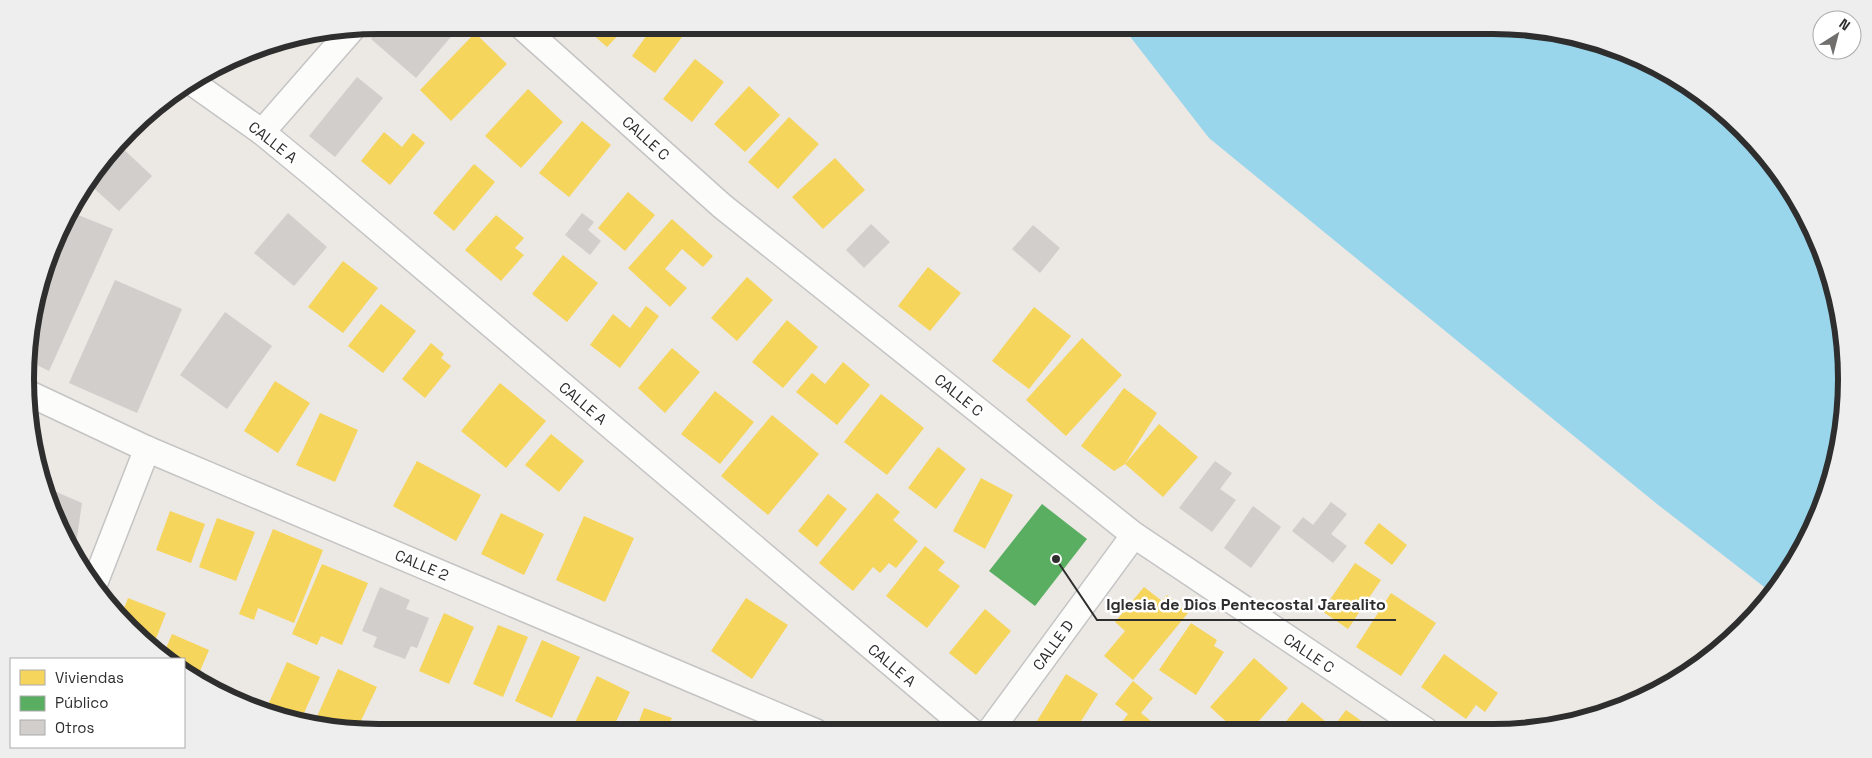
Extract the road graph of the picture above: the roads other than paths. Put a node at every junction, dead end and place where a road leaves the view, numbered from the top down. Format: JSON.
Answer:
{"nodes":[{"id":1,"x":530,"y":34,"type":"edge"},
{"id":2,"x":346,"y":35,"type":"edge"},
{"id":3,"x":197,"y":86,"type":"edge"},
{"id":4,"x":262,"y":132,"type":"junction"},
{"id":5,"x":34,"y":396,"type":"edge"},
{"id":6,"x":147,"y":448,"type":"junction"},
{"id":7,"x":1134,"y":535,"type":"junction"},
{"id":8,"x":97,"y":578,"type":"edge"},
{"id":9,"x":797,"y":724,"type":"edge"},
{"id":10,"x":963,"y":724,"type":"edge"},
{"id":11,"x":995,"y":724,"type":"edge"},
{"id":12,"x":1416,"y":724,"type":"edge"}],
"edges":[{"from":1,"to":7,"type":"street","name":"CALLE C"},
{"from":2,"to":4,"type":"street"},
{"from":3,"to":4,"type":"street","name":"CALLE A"},
{"from":4,"to":10,"type":"street","name":"CALLE A"},
{"from":5,"to":6,"type":"street","name":"CALLE 2"},
{"from":6,"to":8,"type":"street"},
{"from":6,"to":9,"type":"street","name":"CALLE 2"},
{"from":7,"to":11,"type":"street","name":"CALLE D"},
{"from":7,"to":12,"type":"street","name":"CALLE C"}]}
